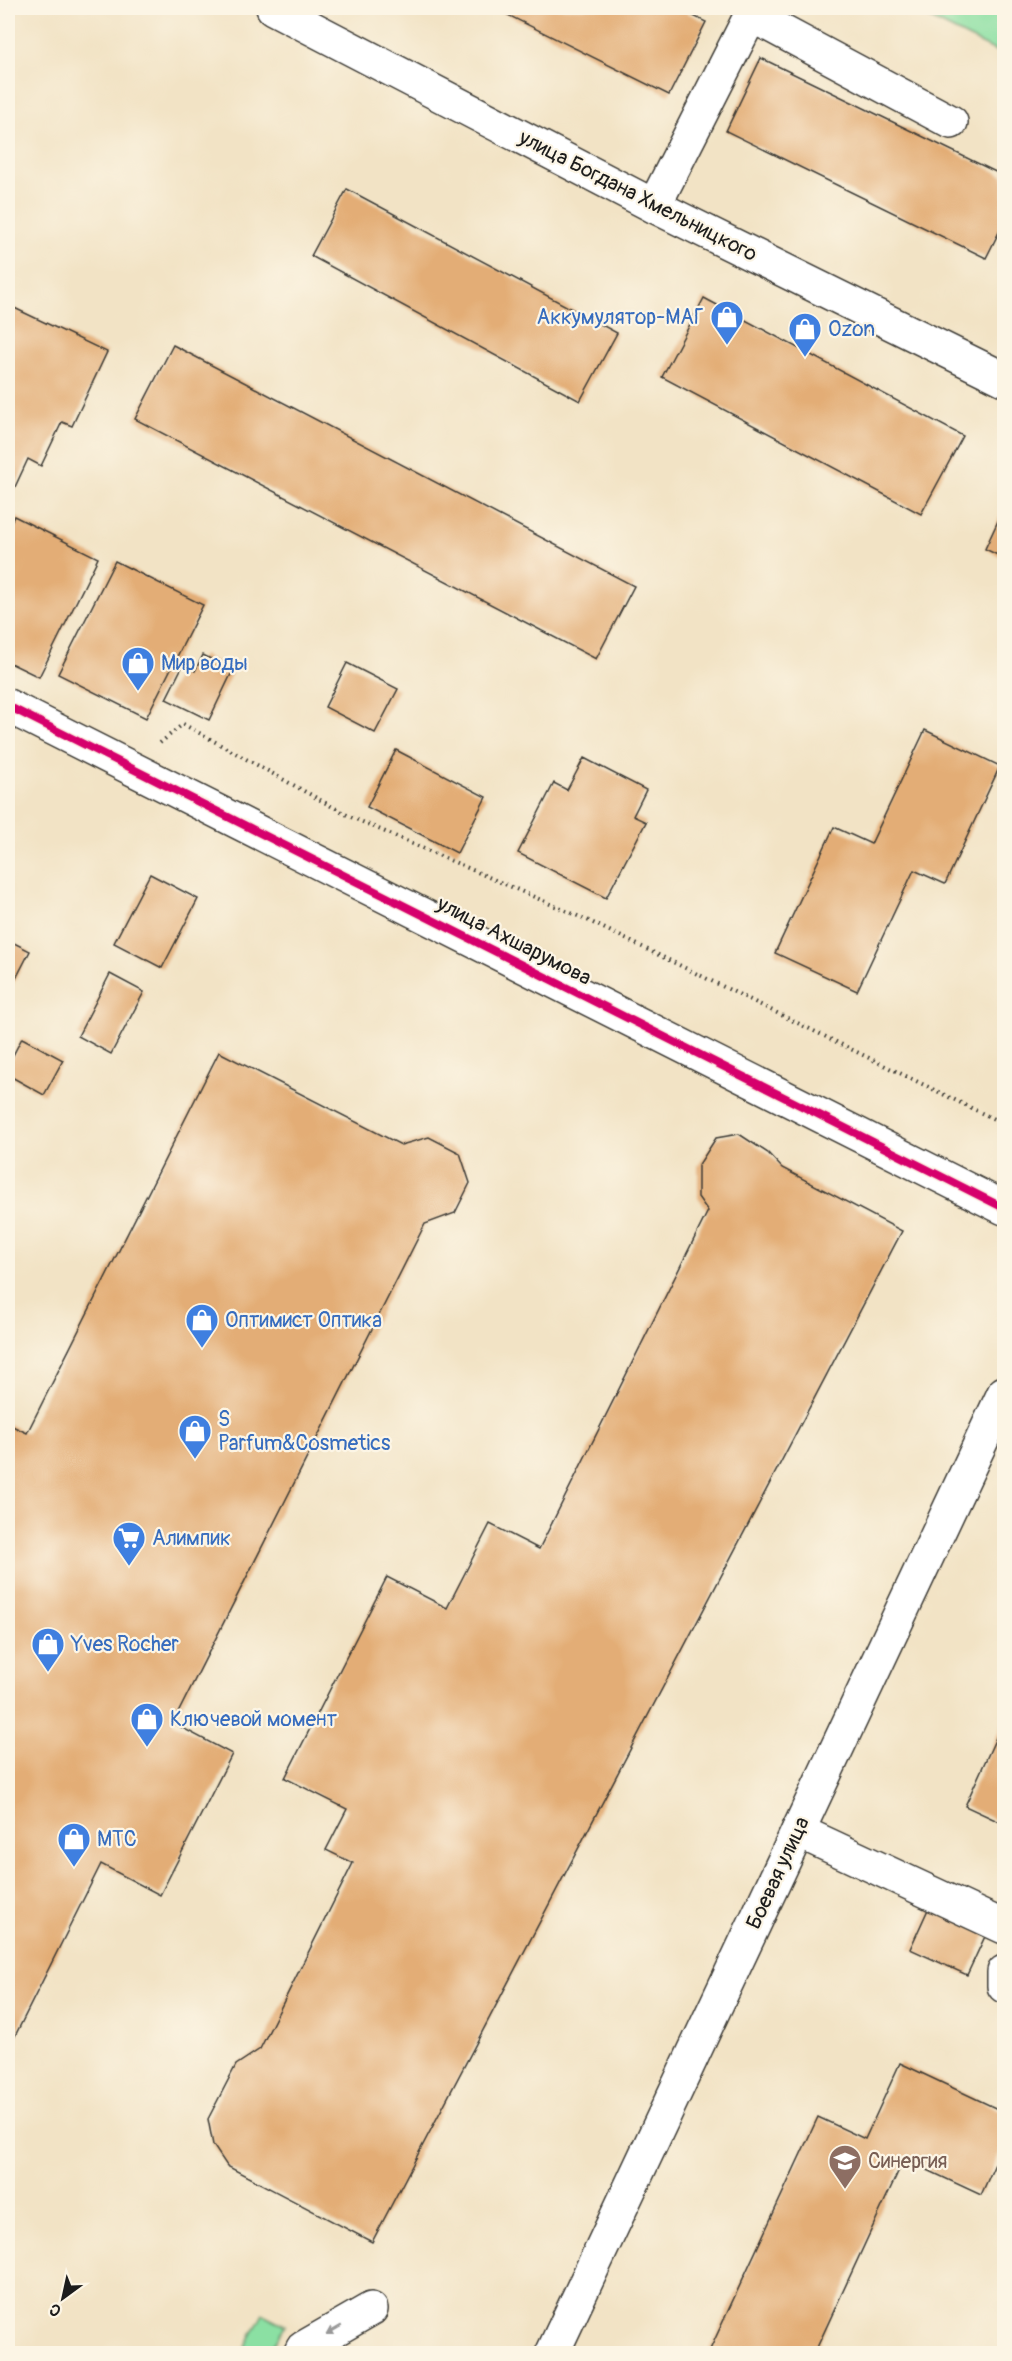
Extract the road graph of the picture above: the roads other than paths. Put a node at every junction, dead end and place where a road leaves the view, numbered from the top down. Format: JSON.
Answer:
{"nodes":[{"id":1,"x":273,"y":8,"type":"edge"},
{"id":2,"x":745,"y":11,"type":"edge"},
{"id":3,"x":951,"y":122,"type":"dead end"},
{"id":4,"x":654,"y":206,"type":"junction"},
{"id":5,"x":1005,"y":379,"type":"edge"},
{"id":6,"x":8,"y":706,"type":"edge"},
{"id":7,"x":1005,"y":1208,"type":"edge"},
{"id":8,"x":1005,"y":1393,"type":"edge"},
{"id":9,"x":798,"y":1831,"type":"junction"},
{"id":10,"x":1005,"y":1927,"type":"edge"},
{"id":11,"x":1005,"y":1972,"type":"edge"},
{"id":12,"x":1005,"y":1986,"type":"edge"},
{"id":13,"x":370,"y":2309,"type":"dead end"},
{"id":14,"x":300,"y":2354,"type":"edge"},
{"id":15,"x":552,"y":2354,"type":"edge"}],
"edges":[{"from":1,"to":4,"type":"main road","name":"улица Богдана Хмельницкого"},
{"from":2,"to":3,"type":"main road"},
{"from":2,"to":4,"type":"main road"},
{"from":4,"to":5,"type":"main road","name":"улица Богдана Хмельницкого"},
{"from":6,"to":7,"type":"main road","name":"улица Ахшарумова"},
{"from":8,"to":9,"type":"main road","name":"Боевая улица"},
{"from":9,"to":10,"type":"main road"},
{"from":9,"to":15,"type":"main road","name":"Боевая улица"},
{"from":11,"to":12,"type":"main road"},
{"from":13,"to":14,"type":"main road","one_way":true}]}
